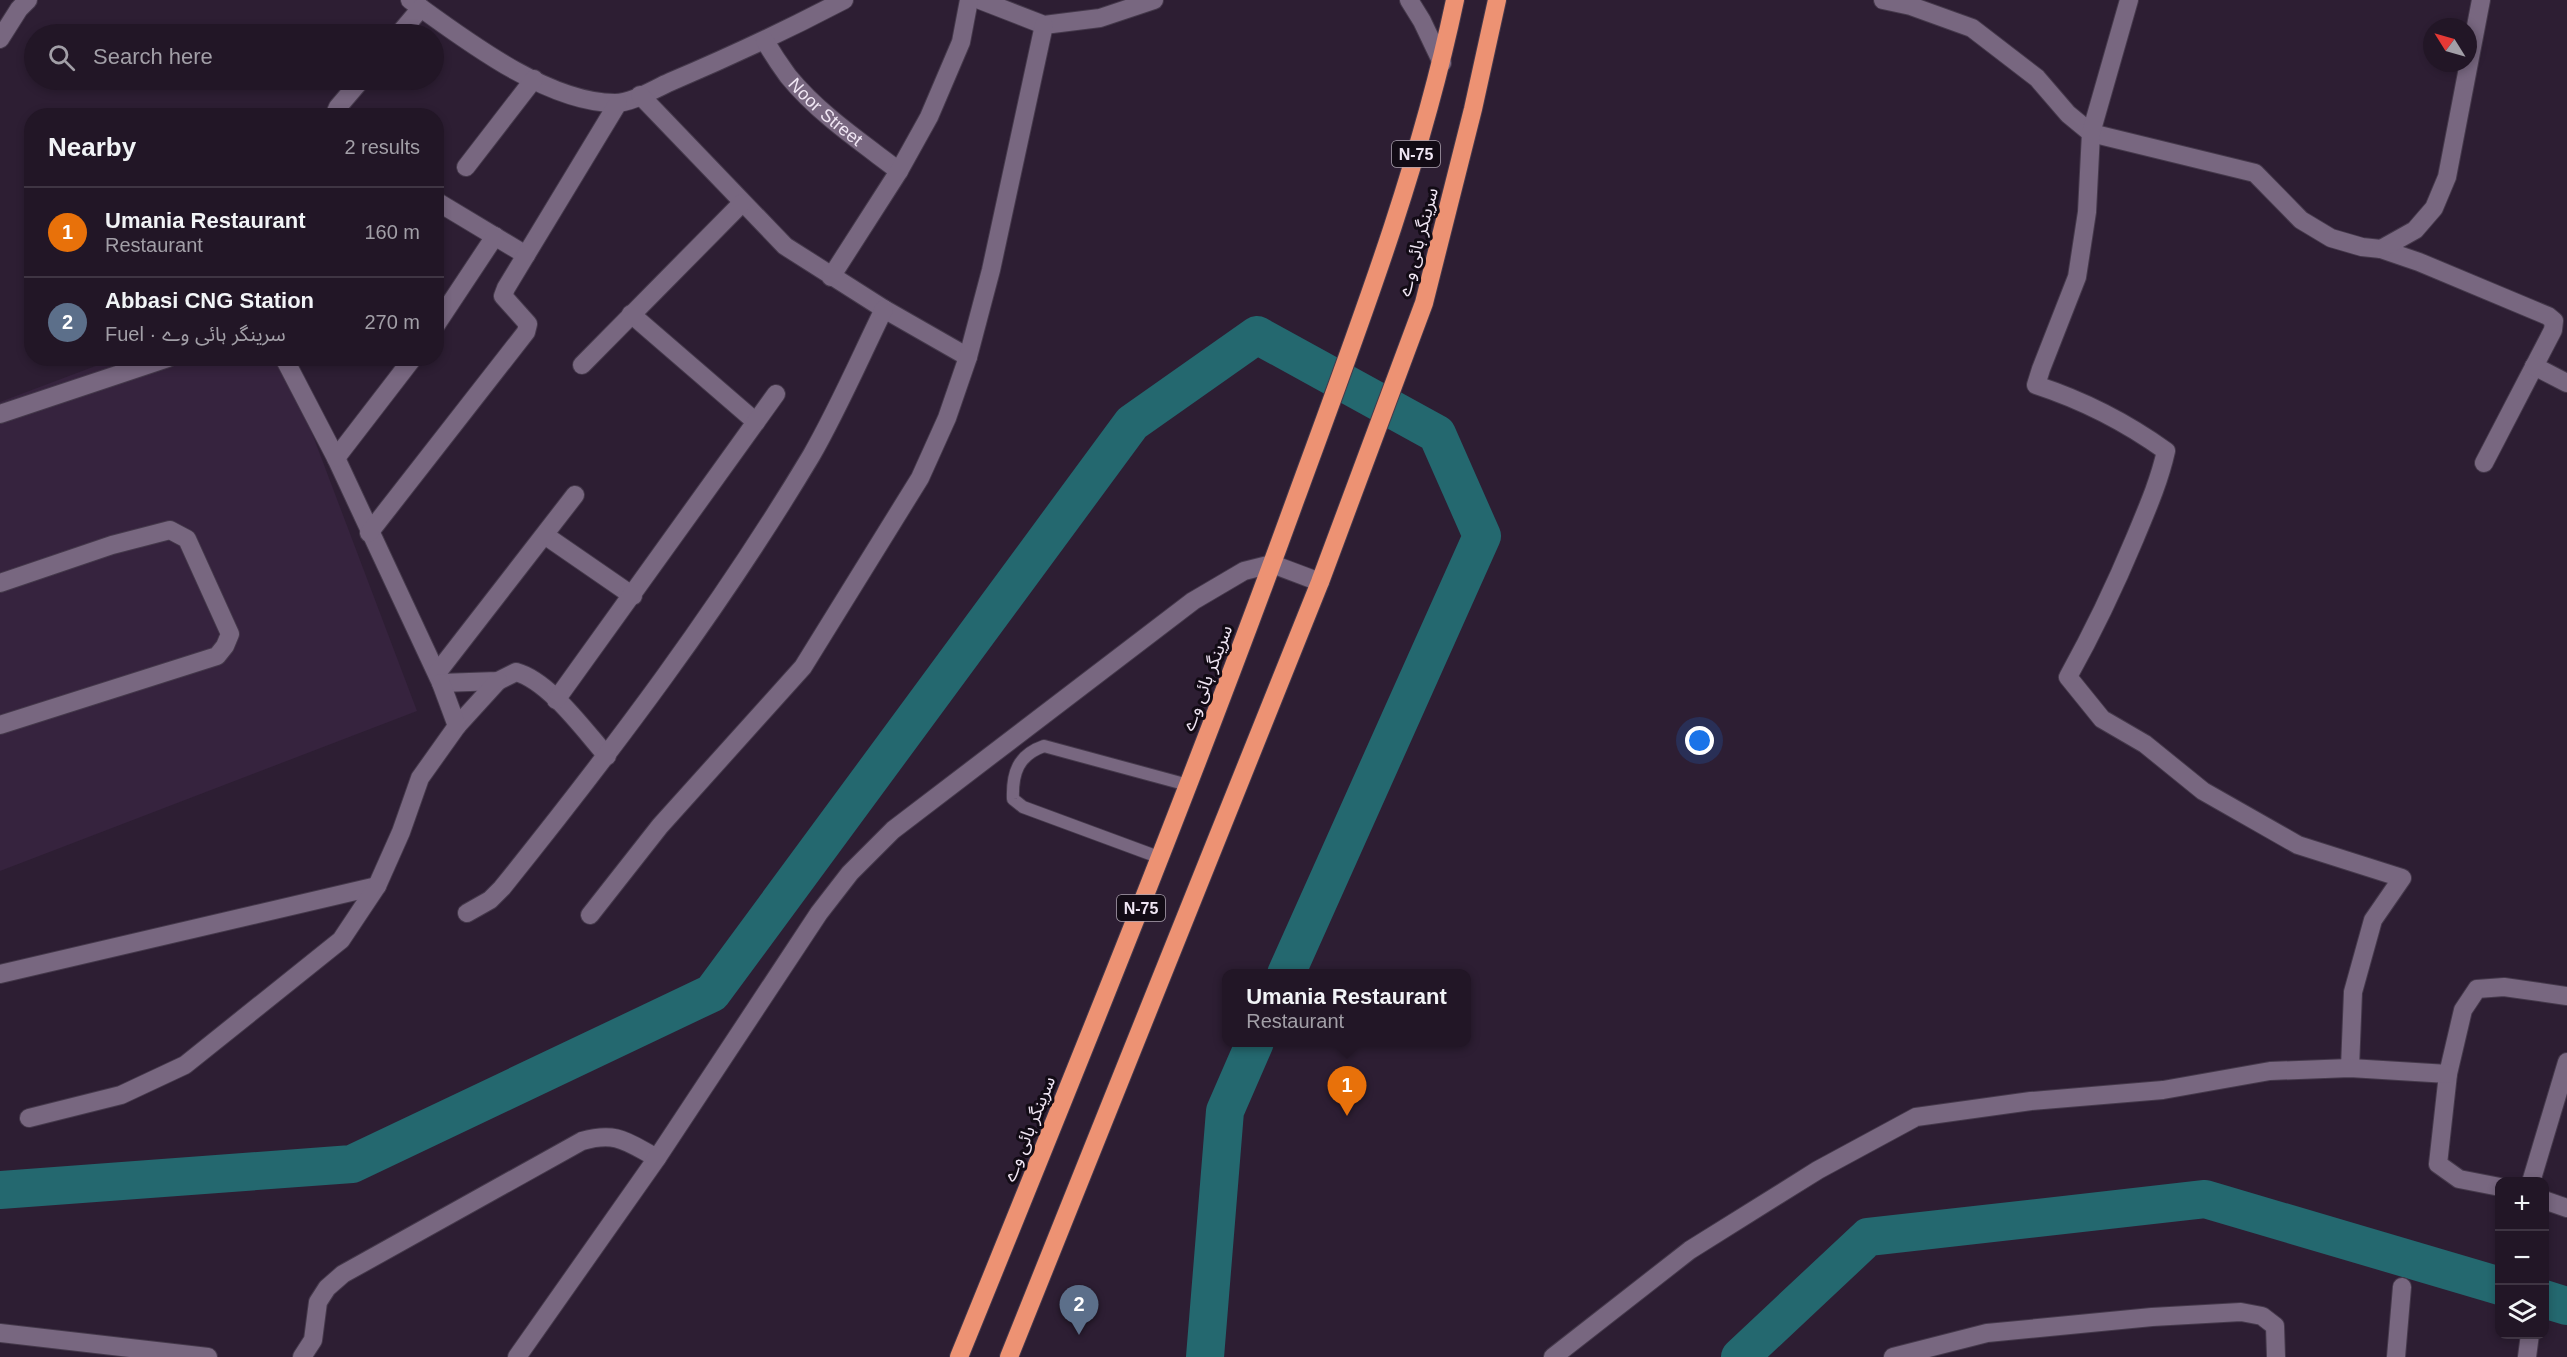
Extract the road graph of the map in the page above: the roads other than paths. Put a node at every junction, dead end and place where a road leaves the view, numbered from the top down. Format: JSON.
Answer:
{"nodes":[{"id":1,"x":28,"y":0,"type":"edge"},
{"id":2,"x":844,"y":0,"type":"edge"},
{"id":3,"x":969,"y":0,"type":"edge"},
{"id":4,"x":980,"y":0,"type":"edge"},
{"id":5,"x":1154,"y":0,"type":"edge"},
{"id":6,"x":1408,"y":0,"type":"edge"},
{"id":7,"x":1455,"y":0,"type":"edge"},
{"id":8,"x":1497,"y":0,"type":"edge"},
{"id":9,"x":1883,"y":0,"type":"edge"},
{"id":10,"x":2130,"y":0,"type":"edge"},
{"id":11,"x":2481,"y":0,"type":"edge"},
{"id":12,"x":416,"y":4,"type":"edge"},
{"id":13,"x":405,"y":24,"type":"edge"},
{"id":14,"x":444,"y":24,"type":"edge"},
{"id":15,"x":444,"y":24,"type":"edge"},
{"id":16,"x":1044,"y":26,"type":"junction"},
{"id":17,"x":0,"y":39,"type":"edge"},
{"id":18,"x":765,"y":41,"type":"junction"},
{"id":19,"x":1442,"y":63,"type":"junction"},
{"id":20,"x":534,"y":79,"type":"junction"},
{"id":21,"x":352,"y":90,"type":"edge"},
{"id":22,"x":640,"y":95,"type":"junction"},
{"id":23,"x":618,"y":103,"type":"junction"},
{"id":24,"x":337,"y":108,"type":"edge"},
{"id":25,"x":2091,"y":134,"type":"junction"},
{"id":26,"x":466,"y":167,"type":"dead end"},
{"id":27,"x":899,"y":171,"type":"junction"},
{"id":28,"x":742,"y":203,"type":"junction"},
{"id":29,"x":444,"y":206,"type":"edge"},
{"id":30,"x":495,"y":236,"type":"junction"},
{"id":31,"x":2381,"y":249,"type":"junction"},
{"id":32,"x":526,"y":255,"type":"junction"},
{"id":33,"x":831,"y":277,"type":"junction"},
{"id":34,"x":885,"y":309,"type":"junction"},
{"id":35,"x":444,"y":313,"type":"edge"},
{"id":36,"x":631,"y":314,"type":"junction"},
{"id":37,"x":968,"y":357,"type":"junction"},
{"id":38,"x":582,"y":365,"type":"dead end"},
{"id":39,"x":144,"y":366,"type":"edge"},
{"id":40,"x":290,"y":366,"type":"edge"},
{"id":41,"x":406,"y":366,"type":"edge"},
{"id":42,"x":2534,"y":366,"type":"junction"},
{"id":43,"x":2567,"y":383,"type":"edge"},
{"id":44,"x":776,"y":394,"type":"dead end"},
{"id":45,"x":0,"y":414,"type":"edge"},
{"id":46,"x":756,"y":422,"type":"junction"},
{"id":47,"x":336,"y":458,"type":"junction"},
{"id":48,"x":2484,"y":463,"type":"dead end"},
{"id":49,"x":575,"y":495,"type":"dead end"},
{"id":50,"x":369,"y":533,"type":"junction"},
{"id":51,"x":546,"y":536,"type":"junction"},
{"id":52,"x":1272,"y":564,"type":"junction"},
{"id":53,"x":1320,"y":582,"type":"junction"},
{"id":54,"x":0,"y":583,"type":"edge"},
{"id":55,"x":633,"y":596,"type":"junction"},
{"id":56,"x":439,"y":678,"type":"junction"},
{"id":57,"x":498,"y":681,"type":"junction"},
{"id":58,"x":556,"y":700,"type":"junction"},
{"id":59,"x":0,"y":725,"type":"edge"},
{"id":60,"x":457,"y":726,"type":"junction"},
{"id":61,"x":607,"y":756,"type":"junction"},
{"id":62,"x":1188,"y":785,"type":"junction"},
{"id":63,"x":1161,"y":858,"type":"junction"},
{"id":64,"x":377,"y":886,"type":"junction"},
{"id":65,"x":467,"y":914,"type":"dead end"},
{"id":66,"x":590,"y":915,"type":"dead end"},
{"id":67,"x":0,"y":974,"type":"edge"},
{"id":68,"x":2567,"y":996,"type":"edge"},
{"id":69,"x":2567,"y":1062,"type":"edge"},
{"id":70,"x":2350,"y":1068,"type":"junction"},
{"id":71,"x":2448,"y":1074,"type":"junction"},
{"id":72,"x":29,"y":1118,"type":"dead end"},
{"id":73,"x":657,"y":1158,"type":"junction"},
{"id":74,"x":2532,"y":1177,"type":"edge"},
{"id":75,"x":2495,"y":1187,"type":"edge"},
{"id":76,"x":2549,"y":1202,"type":"edge"},
{"id":77,"x":2567,"y":1208,"type":"edge"},
{"id":78,"x":2402,"y":1287,"type":"dead end"},
{"id":79,"x":0,"y":1333,"type":"edge"},
{"id":80,"x":2529,"y":1339,"type":"edge"},
{"id":81,"x":208,"y":1357,"type":"edge"},
{"id":82,"x":302,"y":1357,"type":"edge"},
{"id":83,"x":517,"y":1357,"type":"edge"},
{"id":84,"x":959,"y":1357,"type":"edge"},
{"id":85,"x":1009,"y":1357,"type":"edge"},
{"id":86,"x":1553,"y":1357,"type":"edge"},
{"id":87,"x":1893,"y":1357,"type":"edge"},
{"id":88,"x":2276,"y":1357,"type":"edge"},
{"id":89,"x":2396,"y":1357,"type":"edge"},
{"id":90,"x":2527,"y":1357,"type":"edge"}],
"edges":[{"from":1,"to":17,"type":"street"},
{"from":2,"to":18,"type":"street"},
{"from":3,"to":27,"type":"street"},
{"from":4,"to":16,"type":"street"},
{"from":5,"to":16,"type":"street"},
{"from":6,"to":19,"type":"street"},
{"from":7,"to":19,"type":"highway","name":"سرینگر ہائی وے","number":"N-75"},
{"from":8,"to":53,"type":"highway","name":"سرینگر ہائی وے","number":"N-75"},
{"from":9,"to":25,"type":"street"},
{"from":10,"to":25,"type":"street"},
{"from":11,"to":31,"type":"street"},
{"from":12,"to":13,"type":"street"},
{"from":12,"to":14,"type":"street"},
{"from":15,"to":20,"type":"street"},
{"from":16,"to":37,"type":"street"},
{"from":18,"to":22,"type":"street"},
{"from":18,"to":27,"type":"street","name":"Noor Street"},
{"from":19,"to":52,"type":"highway","name":"سرینگر ہائی وے","number":"N-75"},
{"from":20,"to":23,"type":"street"},
{"from":20,"to":26,"type":"street"},
{"from":21,"to":24,"type":"street"},
{"from":22,"to":23,"type":"street"},
{"from":22,"to":28,"type":"street"},
{"from":23,"to":32,"type":"street"},
{"from":25,"to":31,"type":"street"},
{"from":25,"to":70,"type":"street"},
{"from":27,"to":33,"type":"street"},
{"from":28,"to":33,"type":"street"},
{"from":28,"to":36,"type":"street"},
{"from":29,"to":30,"type":"street"},
{"from":30,"to":32,"type":"street"},
{"from":30,"to":35,"type":"street"},
{"from":31,"to":42,"type":"street"},
{"from":32,"to":50,"type":"street"},
{"from":33,"to":34,"type":"street"},
{"from":34,"to":37,"type":"street"},
{"from":34,"to":61,"type":"street"},
{"from":36,"to":38,"type":"street"},
{"from":36,"to":46,"type":"street"},
{"from":37,"to":66,"type":"street"},
{"from":39,"to":45,"type":"street"},
{"from":40,"to":47,"type":"street"},
{"from":41,"to":47,"type":"street"},
{"from":42,"to":43,"type":"street"},
{"from":42,"to":48,"type":"street"},
{"from":44,"to":46,"type":"street"},
{"from":46,"to":55,"type":"street"},
{"from":47,"to":50,"type":"street"},
{"from":49,"to":51,"type":"street"},
{"from":50,"to":56,"type":"street"},
{"from":51,"to":55,"type":"street"},
{"from":51,"to":56,"type":"street"},
{"from":52,"to":53,"type":"street"},
{"from":52,"to":62,"type":"highway","name":"سرینگر ہائی وے","number":"N-75"},
{"from":52,"to":73,"type":"street"},
{"from":53,"to":85,"type":"highway","name":"سرینگر ہائی وے","number":"N-75"},
{"from":54,"to":59,"type":"street"},
{"from":55,"to":58,"type":"street"},
{"from":56,"to":57,"type":"street"},
{"from":56,"to":60,"type":"street"},
{"from":57,"to":58,"type":"street"},
{"from":57,"to":60,"type":"street"},
{"from":58,"to":61,"type":"street"},
{"from":60,"to":64,"type":"street"},
{"from":61,"to":65,"type":"street"},
{"from":62,"to":63,"type":"highway","name":"سرینگر ہائی وے","number":"N-75"},
{"from":62,"to":63,"type":"lane"},
{"from":63,"to":84,"type":"highway","name":"سرینگر ہائی وے","number":"N-75"},
{"from":64,"to":67,"type":"street"},
{"from":64,"to":72,"type":"street"},
{"from":68,"to":71,"type":"street"},
{"from":69,"to":74,"type":"street"},
{"from":70,"to":71,"type":"street"},
{"from":70,"to":86,"type":"street"},
{"from":71,"to":75,"type":"street"},
{"from":73,"to":82,"type":"street"},
{"from":73,"to":83,"type":"street"},
{"from":76,"to":77,"type":"street"},
{"from":78,"to":89,"type":"street"},
{"from":79,"to":81,"type":"street"},
{"from":80,"to":90,"type":"street"},
{"from":87,"to":88,"type":"street"}]}
